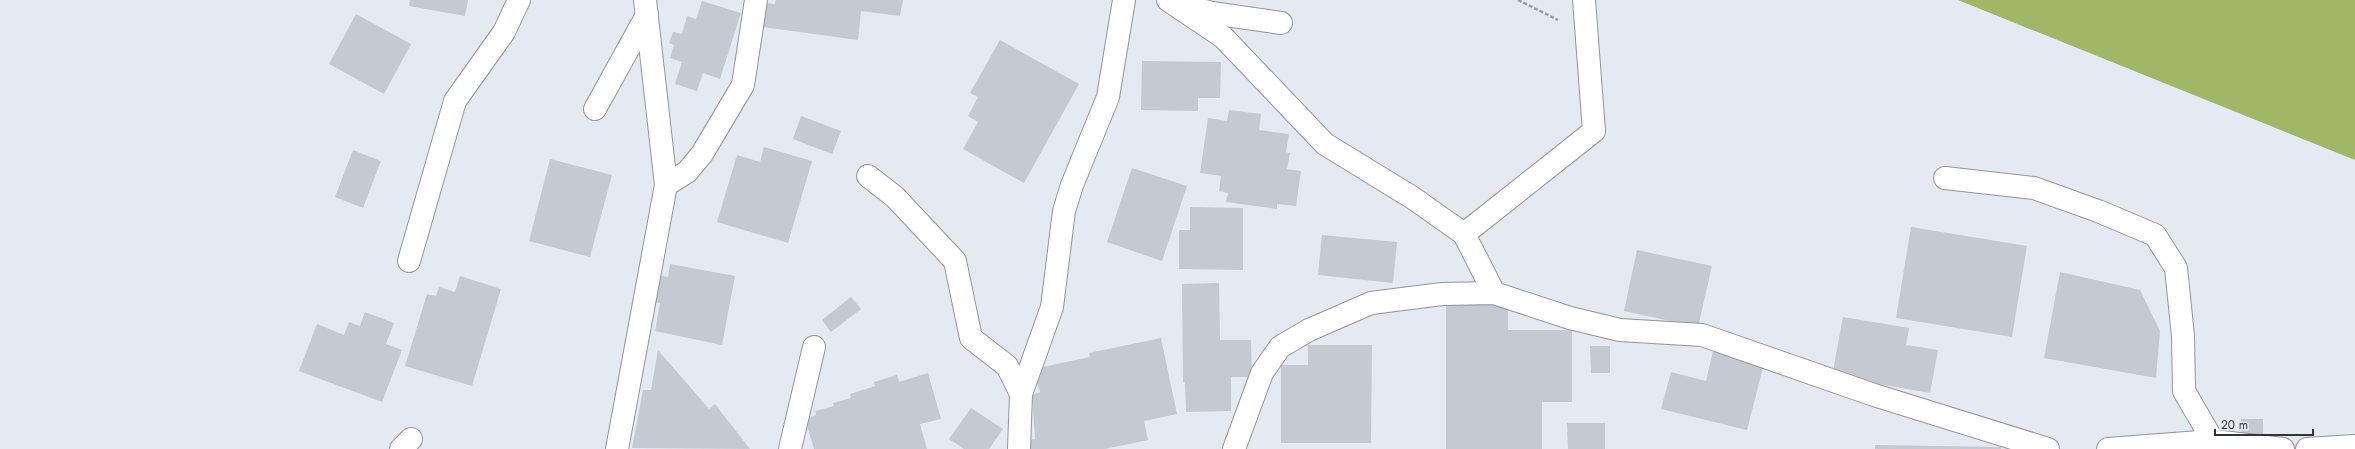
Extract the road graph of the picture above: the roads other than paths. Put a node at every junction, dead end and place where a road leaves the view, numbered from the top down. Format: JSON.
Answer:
{"nodes":[{"id":1,"x":519,"y":0,"type":"edge"},
{"id":2,"x":756,"y":0,"type":"edge"},
{"id":3,"x":1124,"y":0,"type":"edge"},
{"id":4,"x":1168,"y":0,"type":"edge"},
{"id":5,"x":1584,"y":0,"type":"edge"},
{"id":6,"x":646,"y":8,"type":"edge"},
{"id":7,"x":1281,"y":23,"type":"dead end"},
{"id":8,"x":595,"y":109,"type":"dead end"},
{"id":9,"x":868,"y":176,"type":"dead end"},
{"id":10,"x":1945,"y":178,"type":"dead end"},
{"id":11,"x":666,"y":185,"type":"junction"},
{"id":12,"x":1464,"y":234,"type":"junction"},
{"id":13,"x":409,"y":261,"type":"dead end"},
{"id":14,"x":1494,"y":293,"type":"junction"},
{"id":15,"x":814,"y":347,"type":"dead end"},
{"id":16,"x":1021,"y":394,"type":"junction"},
{"id":17,"x":2213,"y":441,"type":"junction"},
{"id":18,"x":2355,"y":446,"type":"edge"},
{"id":19,"x":617,"y":449,"type":"edge"},
{"id":20,"x":790,"y":449,"type":"edge"},
{"id":21,"x":1019,"y":449,"type":"edge"},
{"id":22,"x":1234,"y":449,"type":"edge"},
{"id":23,"x":2048,"y":449,"type":"edge"},
{"id":24,"x":2108,"y":449,"type":"edge"},
{"id":25,"x":2283,"y":449,"type":"edge"},
{"id":26,"x":2307,"y":449,"type":"edge"}],
"edges":[{"from":1,"to":13,"type":"street"},
{"from":2,"to":11,"type":"street"},
{"from":3,"to":16,"type":"street"},
{"from":4,"to":7,"type":"street"},
{"from":4,"to":12,"type":"street"},
{"from":5,"to":12,"type":"street"},
{"from":6,"to":8,"type":"street"},
{"from":6,"to":11,"type":"street"},
{"from":9,"to":16,"type":"street"},
{"from":10,"to":17,"type":"street"},
{"from":11,"to":19,"type":"street"},
{"from":12,"to":14,"type":"street"},
{"from":14,"to":22,"type":"street"},
{"from":14,"to":23,"type":"street"},
{"from":15,"to":20,"type":"street"},
{"from":16,"to":21,"type":"street"},
{"from":17,"to":24,"type":"street"},
{"from":17,"to":25,"type":"street"},
{"from":18,"to":26,"type":"street"}]}
